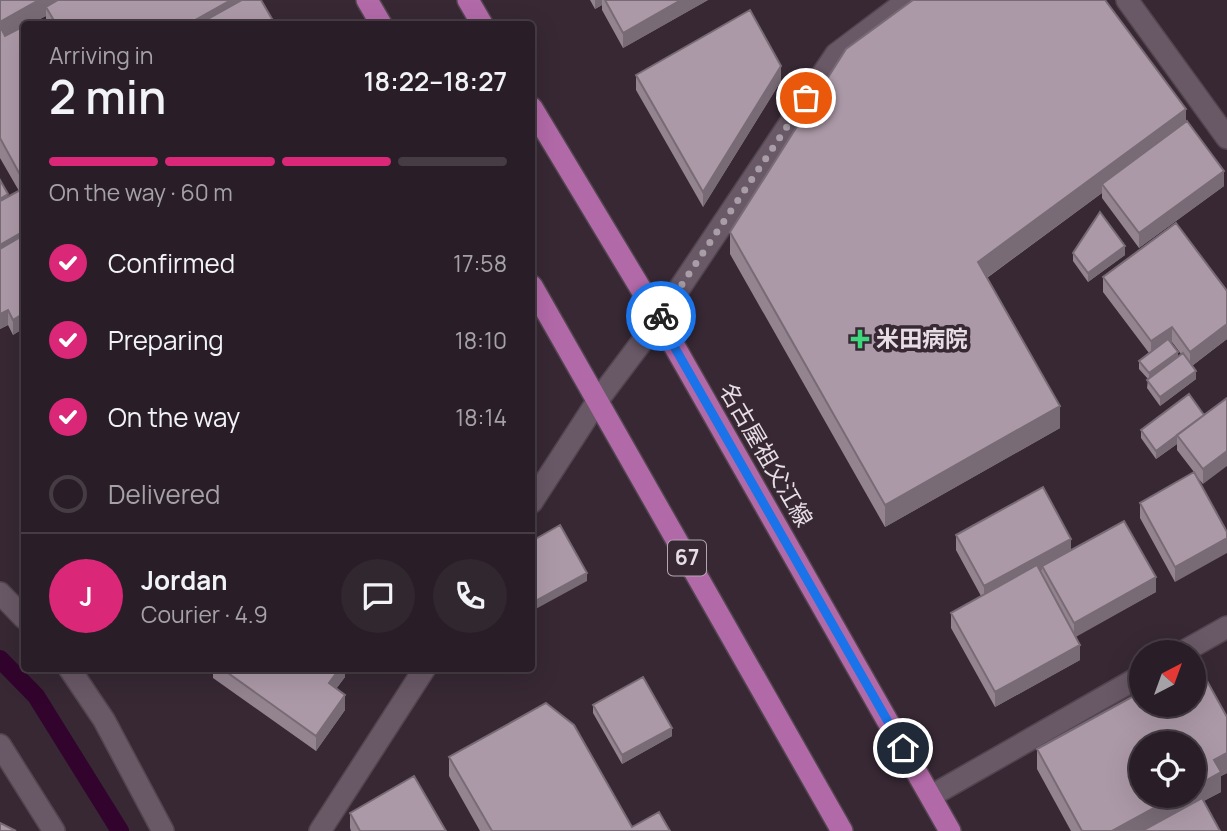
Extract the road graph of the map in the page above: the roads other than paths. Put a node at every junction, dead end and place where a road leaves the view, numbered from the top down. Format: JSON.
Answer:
{"nodes":[{"id":1,"x":367,"y":0,"type":"edge"},
{"id":2,"x":468,"y":0,"type":"edge"},
{"id":3,"x":908,"y":0,"type":"edge"},
{"id":4,"x":1127,"y":0,"type":"edge"},
{"id":5,"x":379,"y":21,"type":"edge"},
{"id":6,"x":480,"y":21,"type":"edge"},
{"id":7,"x":535,"y":113,"type":"edge"},
{"id":8,"x":1227,"y":138,"type":"edge"},
{"id":9,"x":535,"y":291,"type":"edge"},
{"id":10,"x":659,"y":320,"type":"junction"},
{"id":11,"x":598,"y":400,"type":"junction"},
{"id":12,"x":535,"y":497,"type":"edge"},
{"id":13,"x":0,"y":593,"type":"edge"},
{"id":14,"x":21,"y":615,"type":"edge"},
{"id":15,"x":1227,"y":627,"type":"edge"},
{"id":16,"x":1204,"y":640,"type":"edge"},
{"id":17,"x":72,"y":672,"type":"edge"},
{"id":18,"x":422,"y":672,"type":"edge"},
{"id":19,"x":1129,"y":683,"type":"edge"},
{"id":20,"x":0,"y":745,"type":"edge"},
{"id":21,"x":931,"y":796,"type":"junction"},
{"id":22,"x":54,"y":831,"type":"edge"},
{"id":23,"x":163,"y":831,"type":"edge"},
{"id":24,"x":320,"y":831,"type":"edge"},
{"id":25,"x":842,"y":831,"type":"edge"},
{"id":26,"x":950,"y":831,"type":"edge"}],
"edges":[{"from":1,"to":5,"type":"main road"},
{"from":2,"to":6,"type":"main road"},
{"from":3,"to":10,"type":"street"},
{"from":4,"to":8,"type":"street"},
{"from":7,"to":10,"type":"main road","name":"名古屋祖父江線"},
{"from":9,"to":11,"type":"main road","number":"67"},
{"from":10,"to":11,"type":"street"},
{"from":10,"to":21,"type":"main road","name":"名古屋祖父江線"},
{"from":11,"to":12,"type":"street"},
{"from":11,"to":25,"type":"main road","number":"67"},
{"from":13,"to":14,"type":"street"},
{"from":15,"to":16,"type":"street"},
{"from":17,"to":23,"type":"street"},
{"from":18,"to":24,"type":"street"},
{"from":19,"to":21,"type":"street"},
{"from":20,"to":22,"type":"street"},
{"from":21,"to":26,"type":"main road","name":"名古屋祖父江線"}]}
